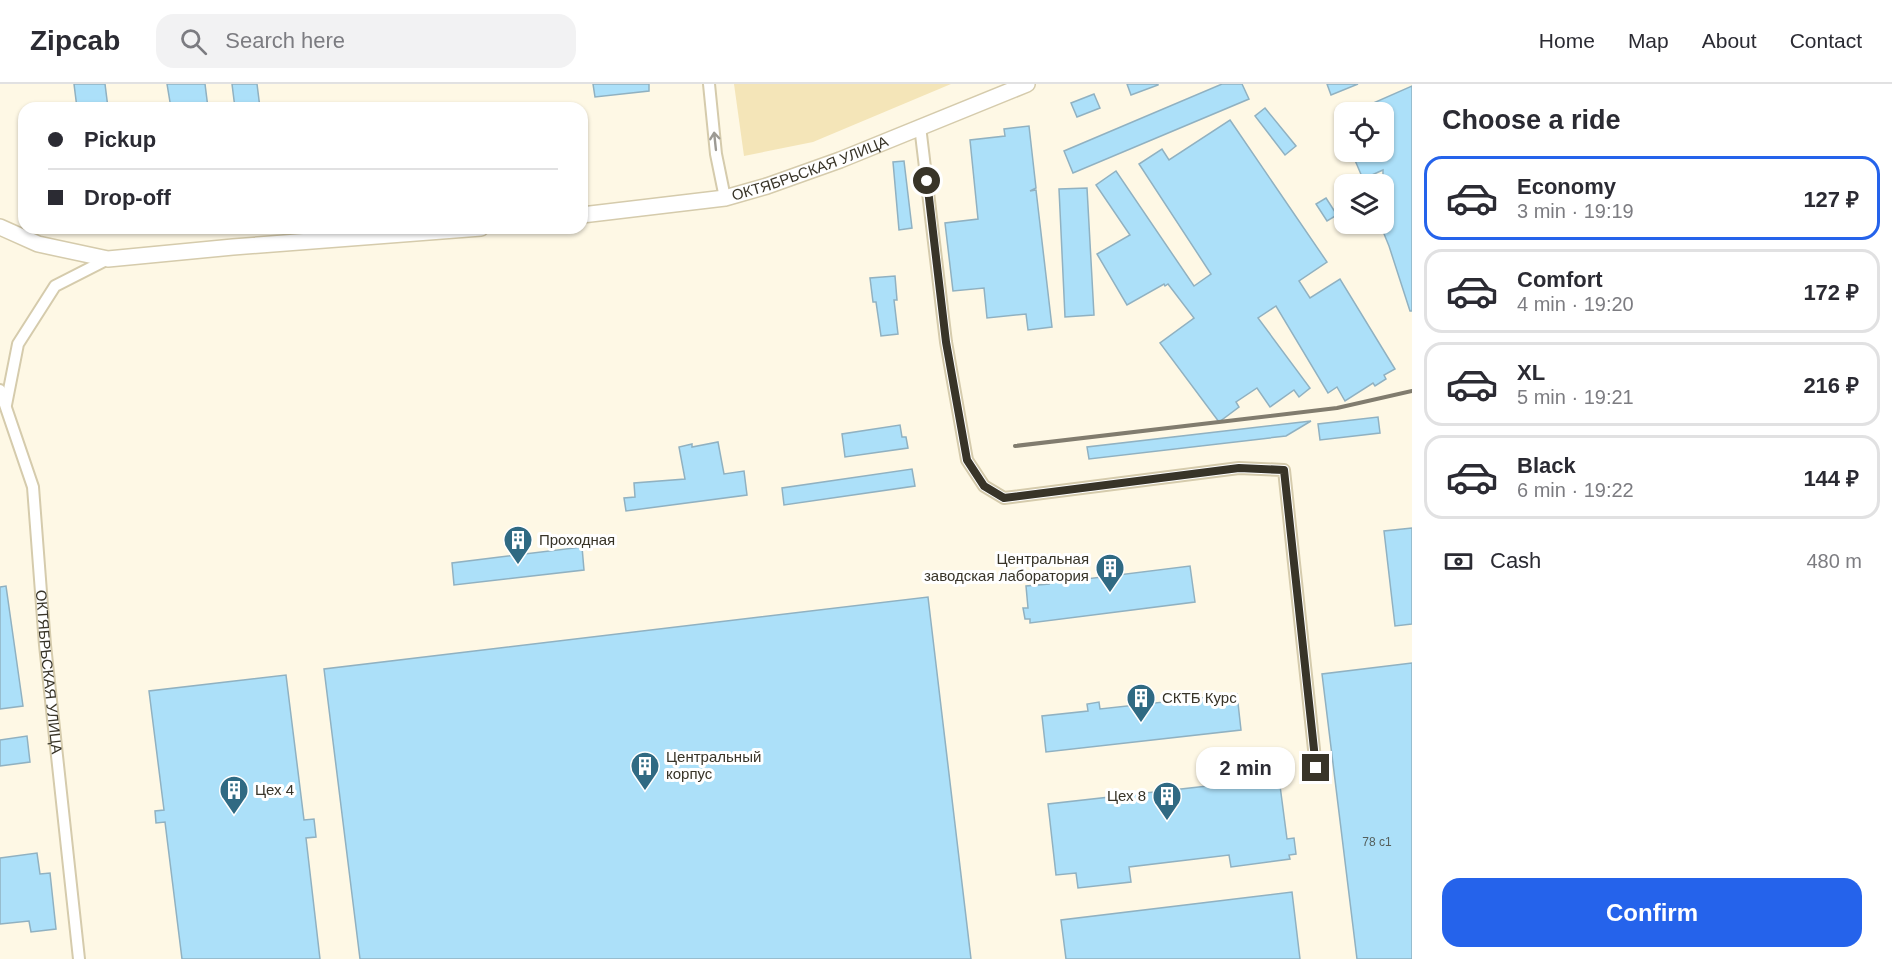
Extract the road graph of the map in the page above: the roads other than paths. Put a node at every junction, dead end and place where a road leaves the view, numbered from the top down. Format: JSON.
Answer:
{"nodes":[{"id":1,"x":709,"y":84,"type":"edge"},
{"id":2,"x":1027,"y":84,"type":"edge"},
{"id":3,"x":920,"y":126,"type":"junction"},
{"id":4,"x":725,"y":198,"type":"junction"},
{"id":5,"x":588,"y":215,"type":"edge"},
{"id":6,"x":0,"y":227,"type":"edge"},
{"id":7,"x":403,"y":234,"type":"edge"},
{"id":8,"x":108,"y":259,"type":"junction"},
{"id":9,"x":0,"y":390,"type":"edge"},
{"id":10,"x":6,"y":405,"type":"junction"},
{"id":11,"x":1316,"y":768,"type":"dead end"},
{"id":12,"x":79,"y":959,"type":"edge"}],
"edges":[{"from":4,"to":1,"type":"street","one_way":true},
{"from":2,"to":3,"type":"main road","name":"ОКТЯБРЬСКАЯ УЛИЦА"},
{"from":3,"to":4,"type":"main road","name":"ОКТЯБРЬСКАЯ УЛИЦА"},
{"from":3,"to":11,"type":"street"},
{"from":4,"to":5,"type":"main road","name":"ОКТЯБРЬСКАЯ УЛИЦА"},
{"from":6,"to":8,"type":"main road"},
{"from":7,"to":8,"type":"main road"},
{"from":8,"to":10,"type":"street"},
{"from":9,"to":10,"type":"street","name":"ОКТЯБРЬСКАЯ УЛИЦА"},
{"from":10,"to":12,"type":"street","name":"ОКТЯБРЬСКАЯ УЛИЦА"}]}
